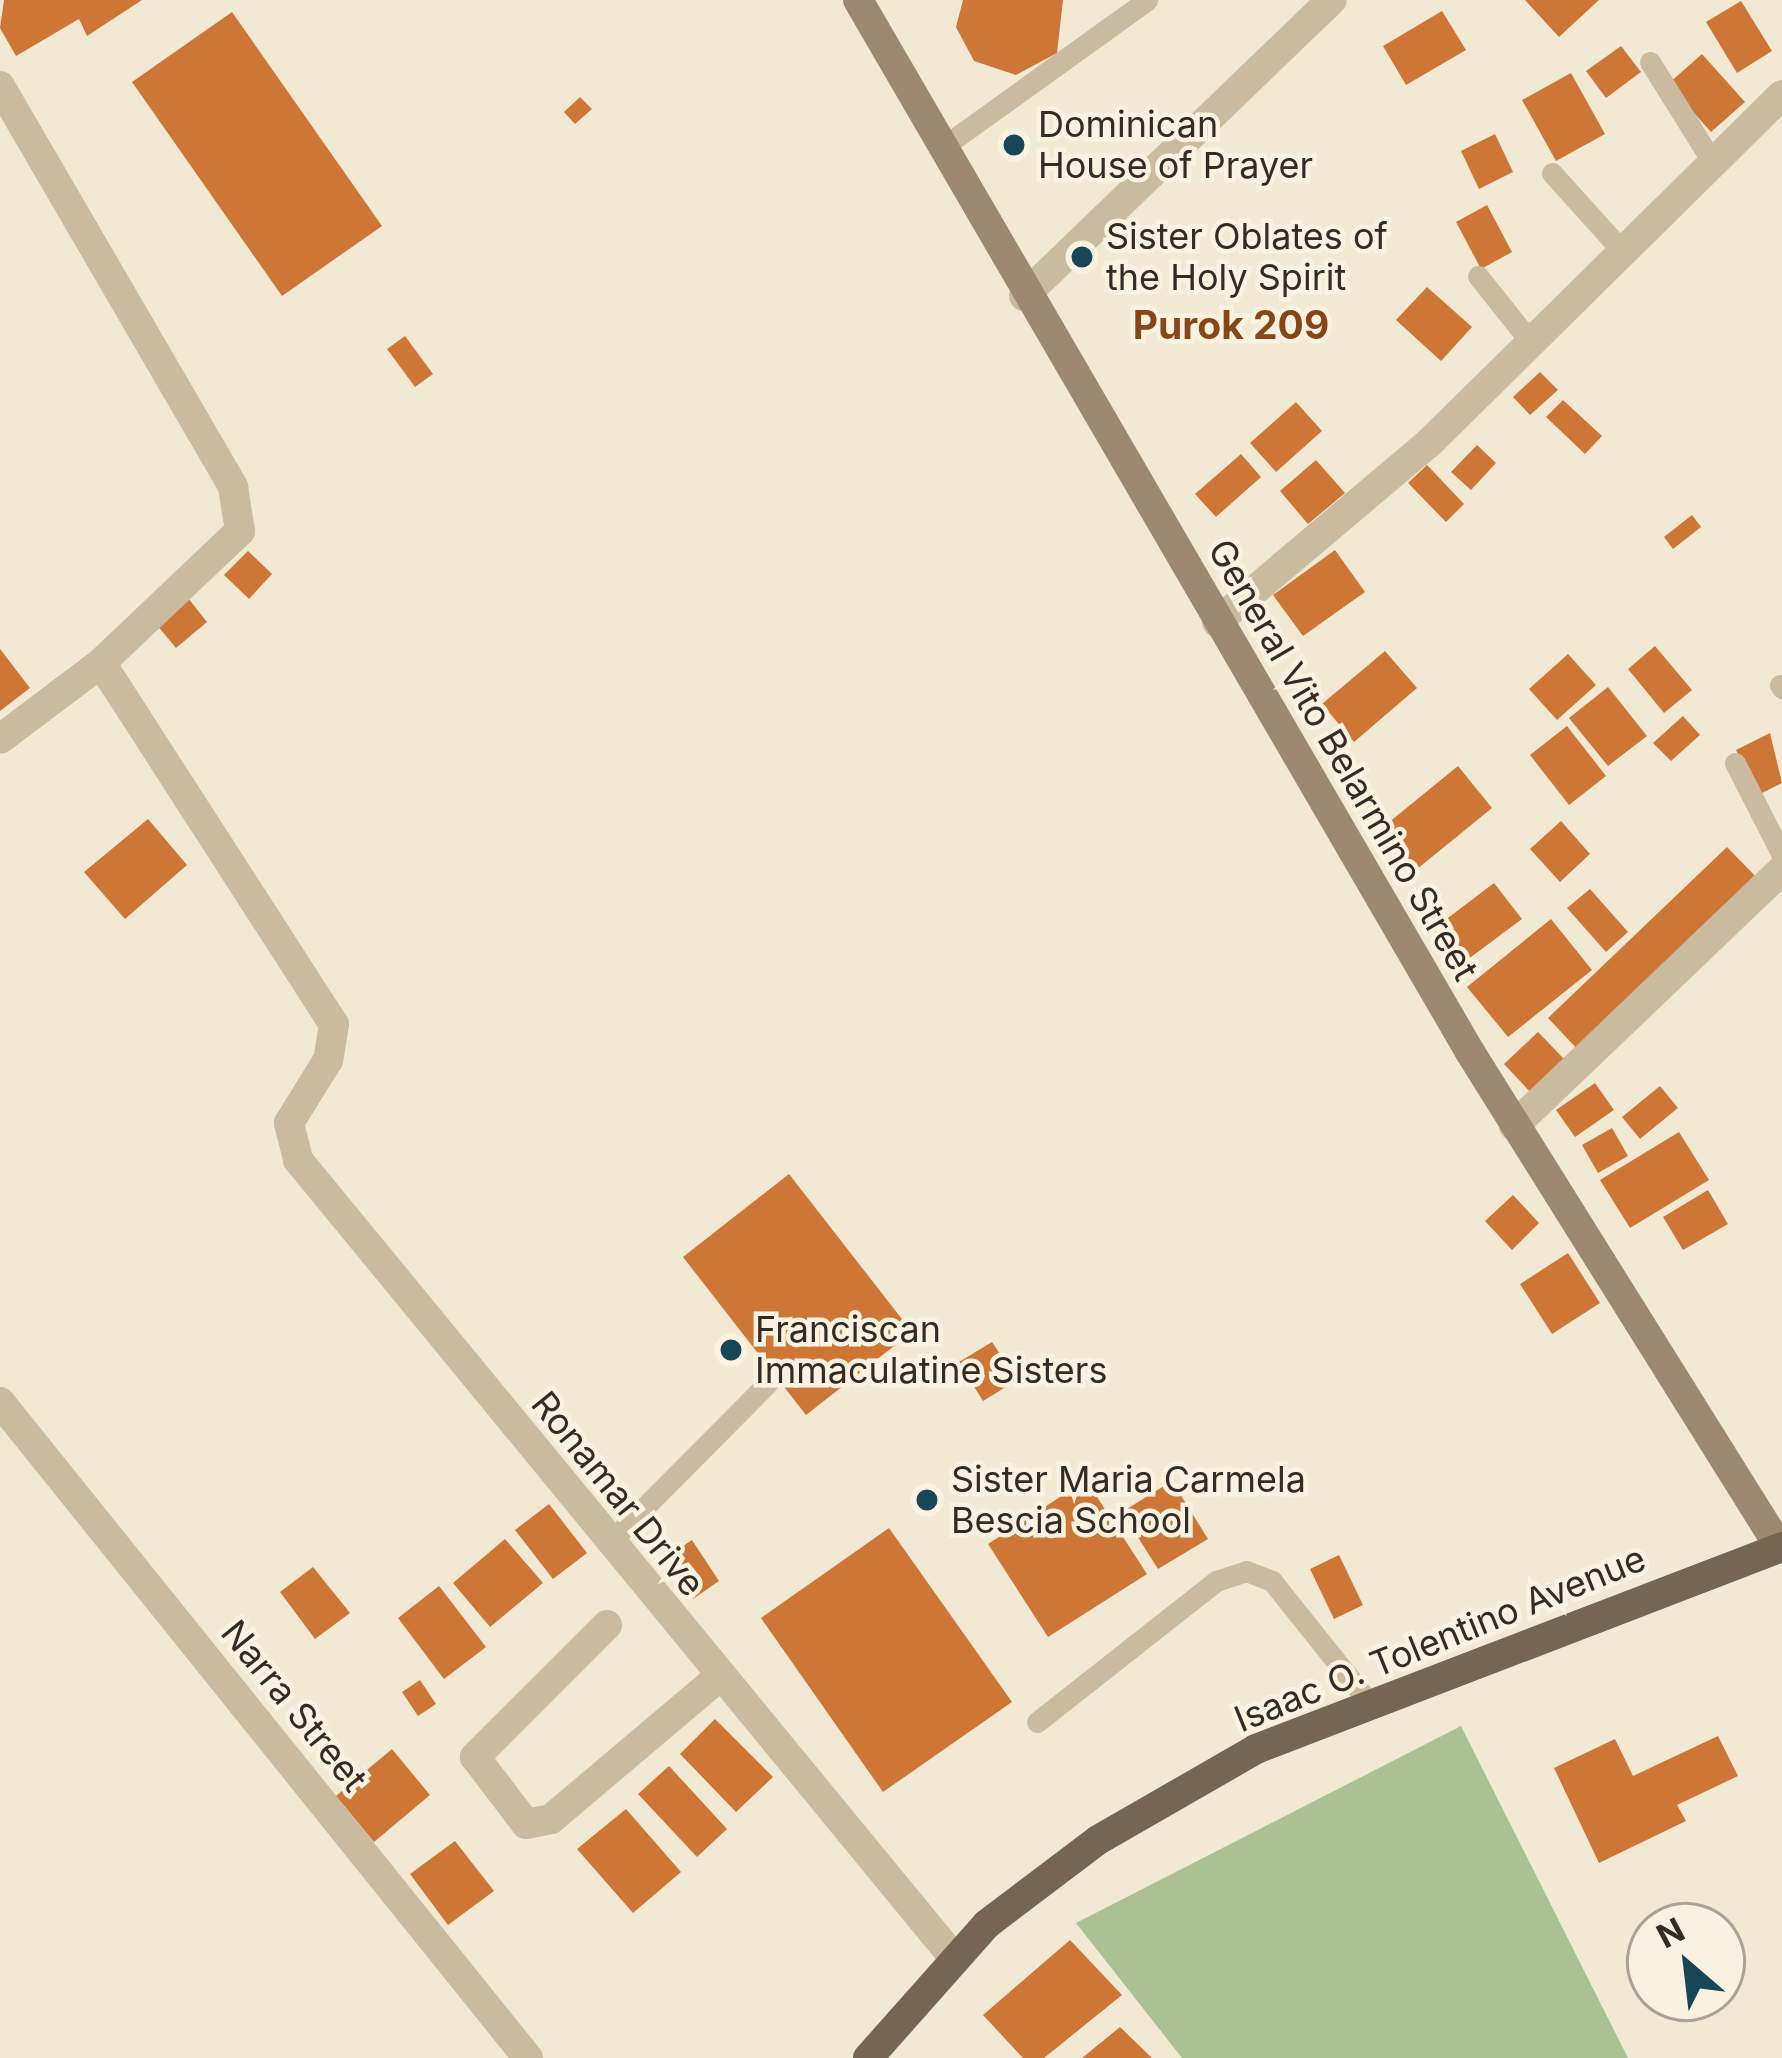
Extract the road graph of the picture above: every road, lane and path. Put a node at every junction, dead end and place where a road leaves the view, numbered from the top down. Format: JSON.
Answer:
{"nodes":[{"id":1,"x":858,"y":0,"type":"edge"},
{"id":2,"x":1147,"y":0,"type":"edge"},
{"id":3,"x":1332,"y":0,"type":"edge"},
{"id":4,"x":1650,"y":62,"type":"dead end"},
{"id":5,"x":0,"y":86,"type":"edge"},
{"id":6,"x":1782,"y":95,"type":"edge"},
{"id":7,"x":940,"y":149,"type":"junction"},
{"id":8,"x":1713,"y":163,"type":"junction"},
{"id":9,"x":1552,"y":173,"type":"dead end"},
{"id":10,"x":1624,"y":253,"type":"junction"},
{"id":11,"x":1478,"y":276,"type":"dead end"},
{"id":12,"x":1024,"y":296,"type":"junction"},
{"id":13,"x":1532,"y":344,"type":"junction"},
{"id":14,"x":1217,"y":622,"type":"junction"},
{"id":15,"x":101,"y":663,"type":"junction"},
{"id":16,"x":0,"y":739,"type":"edge"},
{"id":17,"x":1735,"y":763,"type":"dead end"},
{"id":18,"x":1782,"y":855,"type":"edge"},
{"id":19,"x":1782,"y":870,"type":"edge"},
{"id":20,"x":1514,"y":1126,"type":"junction"},
{"id":21,"x":767,"y":1384,"type":"dead end"},
{"id":22,"x":0,"y":1402,"type":"edge"},
{"id":23,"x":608,"y":1544,"type":"junction"},
{"id":24,"x":1781,"y":1548,"type":"edge"},
{"id":25,"x":607,"y":1625,"type":"dead end"},
{"id":26,"x":718,"y":1678,"type":"junction"},
{"id":27,"x":1371,"y":1705,"type":"junction"},
{"id":28,"x":1037,"y":1722,"type":"dead end"},
{"id":29,"x":955,"y":1959,"type":"junction"},
{"id":30,"x":528,"y":2058,"type":"edge"},
{"id":31,"x":868,"y":2058,"type":"edge"}],
"edges":[{"from":1,"to":7,"type":"street","name":"General Vito Belarmino Street"},
{"from":2,"to":7,"type":"lane"},
{"from":3,"to":12,"type":"street"},
{"from":4,"to":8,"type":"lane"},
{"from":5,"to":15,"type":"street"},
{"from":6,"to":8,"type":"street"},
{"from":7,"to":12,"type":"street","name":"General Vito Belarmino Street"},
{"from":8,"to":10,"type":"street"},
{"from":9,"to":10,"type":"lane"},
{"from":10,"to":13,"type":"street"},
{"from":11,"to":13,"type":"lane"},
{"from":12,"to":14,"type":"street","name":"General Vito Belarmino Street"},
{"from":13,"to":14,"type":"street"},
{"from":14,"to":20,"type":"street","name":"General Vito Belarmino Street"},
{"from":15,"to":16,"type":"street"},
{"from":15,"to":23,"type":"street","name":"Ronamar Drive"},
{"from":17,"to":18,"type":"lane"},
{"from":19,"to":20,"type":"street"},
{"from":20,"to":24,"type":"street","name":"General Vito Belarmino Street"},
{"from":21,"to":23,"type":"lane"},
{"from":22,"to":30,"type":"street","name":"Narra Street"},
{"from":23,"to":26,"type":"street","name":"Ronamar Drive"},
{"from":24,"to":27,"type":"main road","name":"Isaac O. Tolentino Avenue"},
{"from":25,"to":26,"type":"street"},
{"from":26,"to":29,"type":"street","name":"Ronamar Drive"},
{"from":27,"to":28,"type":"lane"},
{"from":27,"to":29,"type":"main road","name":"Isaac O. Tolentino Avenue"},
{"from":29,"to":31,"type":"main road","name":"Isaac O. Tolentino Avenue"}]}
